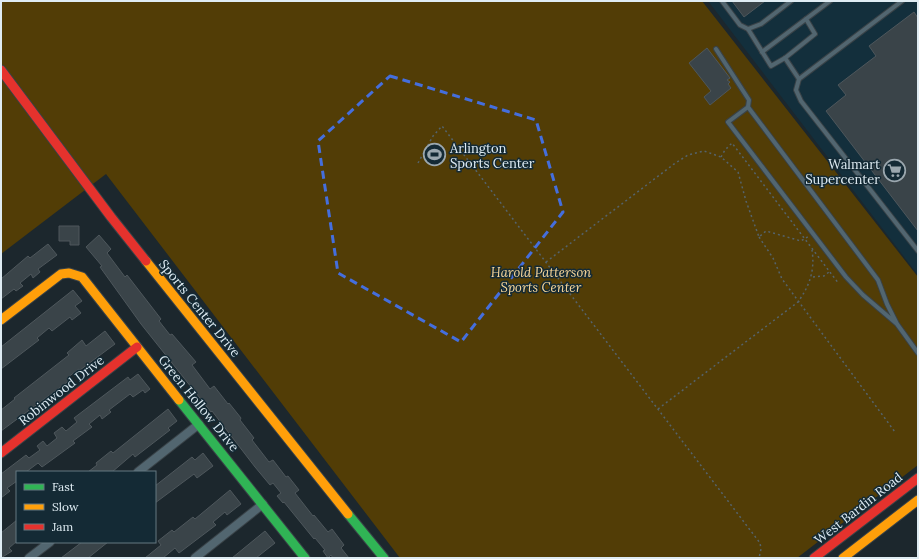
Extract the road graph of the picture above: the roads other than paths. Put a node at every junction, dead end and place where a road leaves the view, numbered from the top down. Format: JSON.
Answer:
{"nodes":[{"id":1,"x":722,"y":1,"type":"edge"},
{"id":2,"x":791,"y":1,"type":"edge"},
{"id":3,"x":830,"y":1,"type":"edge"},
{"id":4,"x":902,"y":1,"type":"edge"},
{"id":5,"x":806,"y":19,"type":"junction"},
{"id":6,"x":748,"y":29,"type":"junction"},
{"id":7,"x":716,"y":49,"type":"dead end"},
{"id":8,"x":762,"y":52,"type":"junction"},
{"id":9,"x":785,"y":58,"type":"junction"},
{"id":10,"x":1,"y":70,"type":"edge"},
{"id":11,"x":799,"y":79,"type":"junction"},
{"id":12,"x":748,"y":107,"type":"junction"},
{"id":13,"x":918,"y":251,"type":"edge"},
{"id":14,"x":1,"y":320,"type":"edge"},
{"id":15,"x":897,"y":324,"type":"junction"},
{"id":16,"x":137,"y":347,"type":"junction"},
{"id":17,"x":918,"y":353,"type":"edge"},
{"id":18,"x":199,"y":424,"type":"junction"},
{"id":19,"x":1,"y":453,"type":"edge"},
{"id":20,"x":139,"y":471,"type":"edge"},
{"id":21,"x":918,"y":478,"type":"edge"},
{"id":22,"x":918,"y":500,"type":"edge"},
{"id":23,"x":263,"y":504,"type":"junction"},
{"id":24,"x":49,"y":543,"type":"edge"},
{"id":25,"x":29,"y":558,"type":"edge"},
{"id":26,"x":195,"y":558,"type":"edge"},
{"id":27,"x":306,"y":558,"type":"edge"},
{"id":28,"x":384,"y":558,"type":"edge"},
{"id":29,"x":814,"y":558,"type":"edge"},
{"id":30,"x":843,"y":558,"type":"edge"}],
"edges":[{"from":1,"to":6,"type":"lane"},
{"from":2,"to":6,"type":"lane"},
{"from":3,"to":5,"type":"lane"},
{"from":4,"to":11,"type":"lane"},
{"from":5,"to":8,"type":"lane"},
{"from":5,"to":9,"type":"lane"},
{"from":6,"to":8,"type":"lane"},
{"from":7,"to":12,"type":"lane"},
{"from":8,"to":9,"type":"lane"},
{"from":9,"to":11,"type":"lane"},
{"from":10,"to":28,"type":"street","name":"Sports Center Drive"},
{"from":11,"to":13,"type":"lane"},
{"from":12,"to":15,"type":"lane"},
{"from":12,"to":15,"type":"lane"},
{"from":14,"to":16,"type":"street","name":"Green Hollow Drive"},
{"from":15,"to":17,"type":"lane"},
{"from":16,"to":18,"type":"street","name":"Green Hollow Drive"},
{"from":16,"to":19,"type":"street","name":"Robinwood Drive"},
{"from":18,"to":20,"type":"street"},
{"from":18,"to":23,"type":"street","name":"Green Hollow Drive"},
{"from":21,"to":29,"type":"street","name":"West Bardin Road"},
{"from":22,"to":30,"type":"street"},
{"from":23,"to":26,"type":"street"},
{"from":23,"to":27,"type":"street","name":"Green Hollow Drive"},
{"from":24,"to":25,"type":"street"}]}
